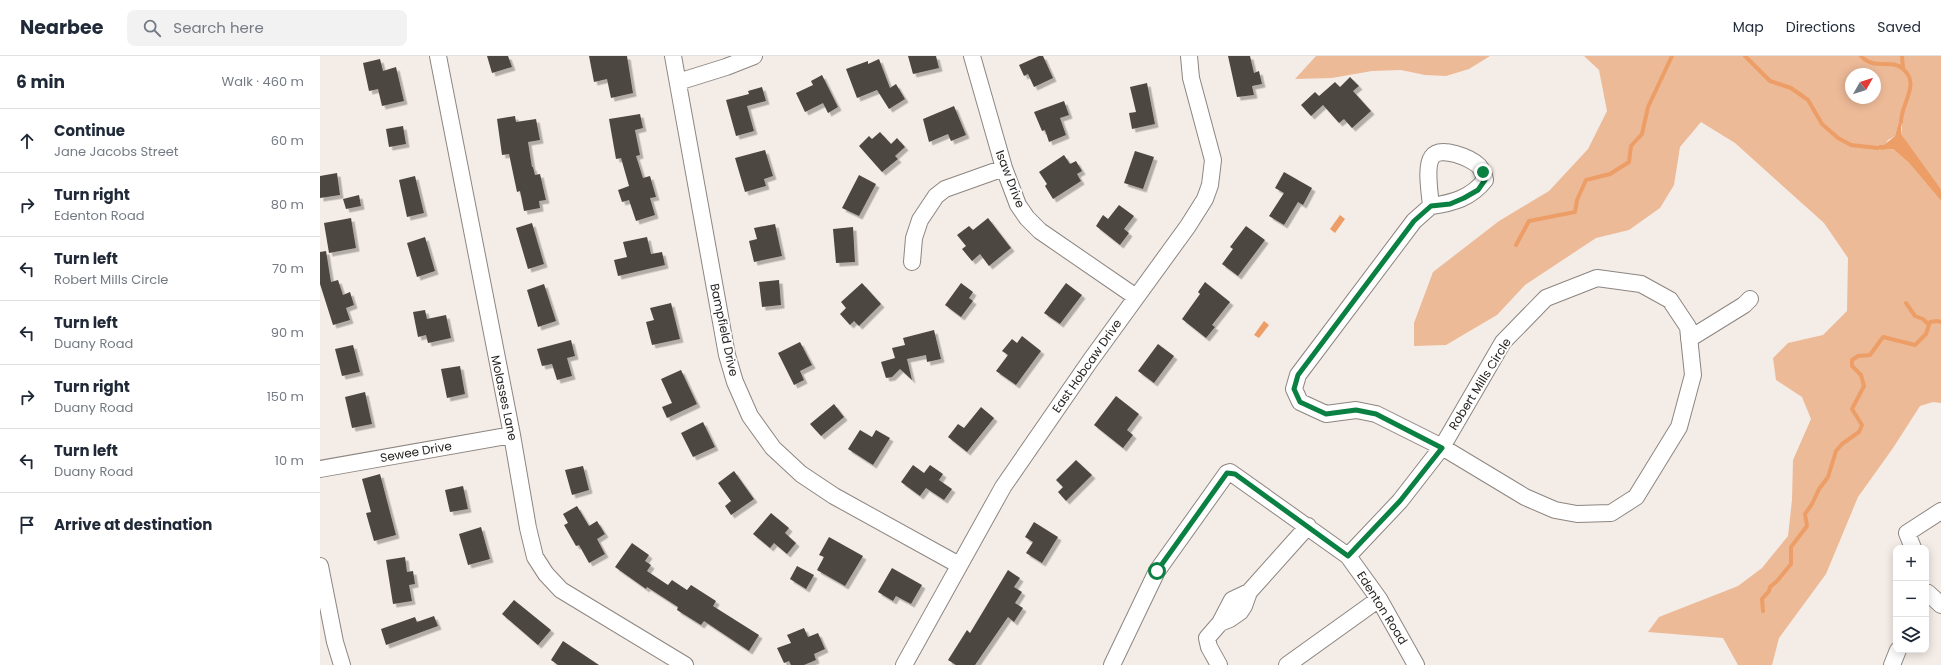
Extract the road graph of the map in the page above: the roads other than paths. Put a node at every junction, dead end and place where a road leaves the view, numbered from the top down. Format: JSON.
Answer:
{"nodes":[{"id":1,"x":438,"y":56,"type":"edge"},
{"id":2,"x":673,"y":56,"type":"edge"},
{"id":3,"x":754,"y":56,"type":"edge"},
{"id":4,"x":972,"y":56,"type":"edge"},
{"id":5,"x":1189,"y":56,"type":"edge"},
{"id":6,"x":678,"y":82,"type":"junction"},
{"id":7,"x":1004,"y":168,"type":"junction"},
{"id":8,"x":1431,"y":206,"type":"dead end"},
{"id":9,"x":912,"y":262,"type":"dead end"},
{"id":10,"x":1136,"y":297,"type":"junction"},
{"id":11,"x":1750,"y":299,"type":"dead end"},
{"id":12,"x":1689,"y":338,"type":"junction"},
{"id":13,"x":512,"y":435,"type":"junction"},
{"id":14,"x":1442,"y":448,"type":"junction"},
{"id":15,"x":320,"y":469,"type":"edge"},
{"id":16,"x":1941,"y":511,"type":"edge"},
{"id":17,"x":1308,"y":526,"type":"junction"},
{"id":18,"x":1912,"y":545,"type":"edge"},
{"id":19,"x":1348,"y":556,"type":"junction"},
{"id":20,"x":959,"y":565,"type":"junction"},
{"id":21,"x":320,"y":566,"type":"edge"},
{"id":22,"x":1929,"y":593,"type":"edge"},
{"id":23,"x":1379,"y":599,"type":"junction"},
{"id":24,"x":1941,"y":606,"type":"edge"},
{"id":25,"x":1897,"y":653,"type":"edge"},
{"id":26,"x":342,"y":665,"type":"edge"},
{"id":27,"x":685,"y":665,"type":"edge"},
{"id":28,"x":904,"y":665,"type":"edge"},
{"id":29,"x":1112,"y":665,"type":"edge"},
{"id":30,"x":1219,"y":665,"type":"edge"},
{"id":31,"x":1287,"y":665,"type":"edge"},
{"id":32,"x":1416,"y":665,"type":"edge"},
{"id":33,"x":1892,"y":665,"type":"edge"}],
"edges":[{"from":1,"to":13,"type":"street","name":"Molasses Lane"},
{"from":2,"to":6,"type":"street","name":"Bampfield Drive"},
{"from":3,"to":6,"type":"street"},
{"from":4,"to":7,"type":"street","name":"Isaw Drive"},
{"from":5,"to":10,"type":"street","name":"East Hobcaw Drive"},
{"from":6,"to":20,"type":"street","name":"Bampfield Drive"},
{"from":7,"to":9,"type":"street"},
{"from":7,"to":10,"type":"street","name":"Isaw Drive"},
{"from":8,"to":14,"type":"street"},
{"from":10,"to":20,"type":"street","name":"East Hobcaw Drive"},
{"from":11,"to":12,"type":"street"},
{"from":12,"to":14,"type":"street","name":"Robert Mills Circle"},
{"from":12,"to":14,"type":"street","name":"Robert Mills Circle"},
{"from":13,"to":15,"type":"street","name":"Sewee Drive"},
{"from":13,"to":27,"type":"street","name":"Molasses Lane"},
{"from":14,"to":19,"type":"street","name":"Robert Mills Circle"},
{"from":16,"to":18,"type":"street"},
{"from":17,"to":19,"type":"street","name":"Edenton Road"},
{"from":17,"to":29,"type":"street","name":"Edenton Road"},
{"from":17,"to":30,"type":"street"},
{"from":19,"to":23,"type":"street","name":"Edenton Road"},
{"from":20,"to":28,"type":"street","name":"East Hobcaw Drive"},
{"from":21,"to":26,"type":"street"},
{"from":22,"to":24,"type":"street"},
{"from":23,"to":31,"type":"street"},
{"from":23,"to":32,"type":"street","name":"Edenton Road"},
{"from":25,"to":33,"type":"street"}]}
